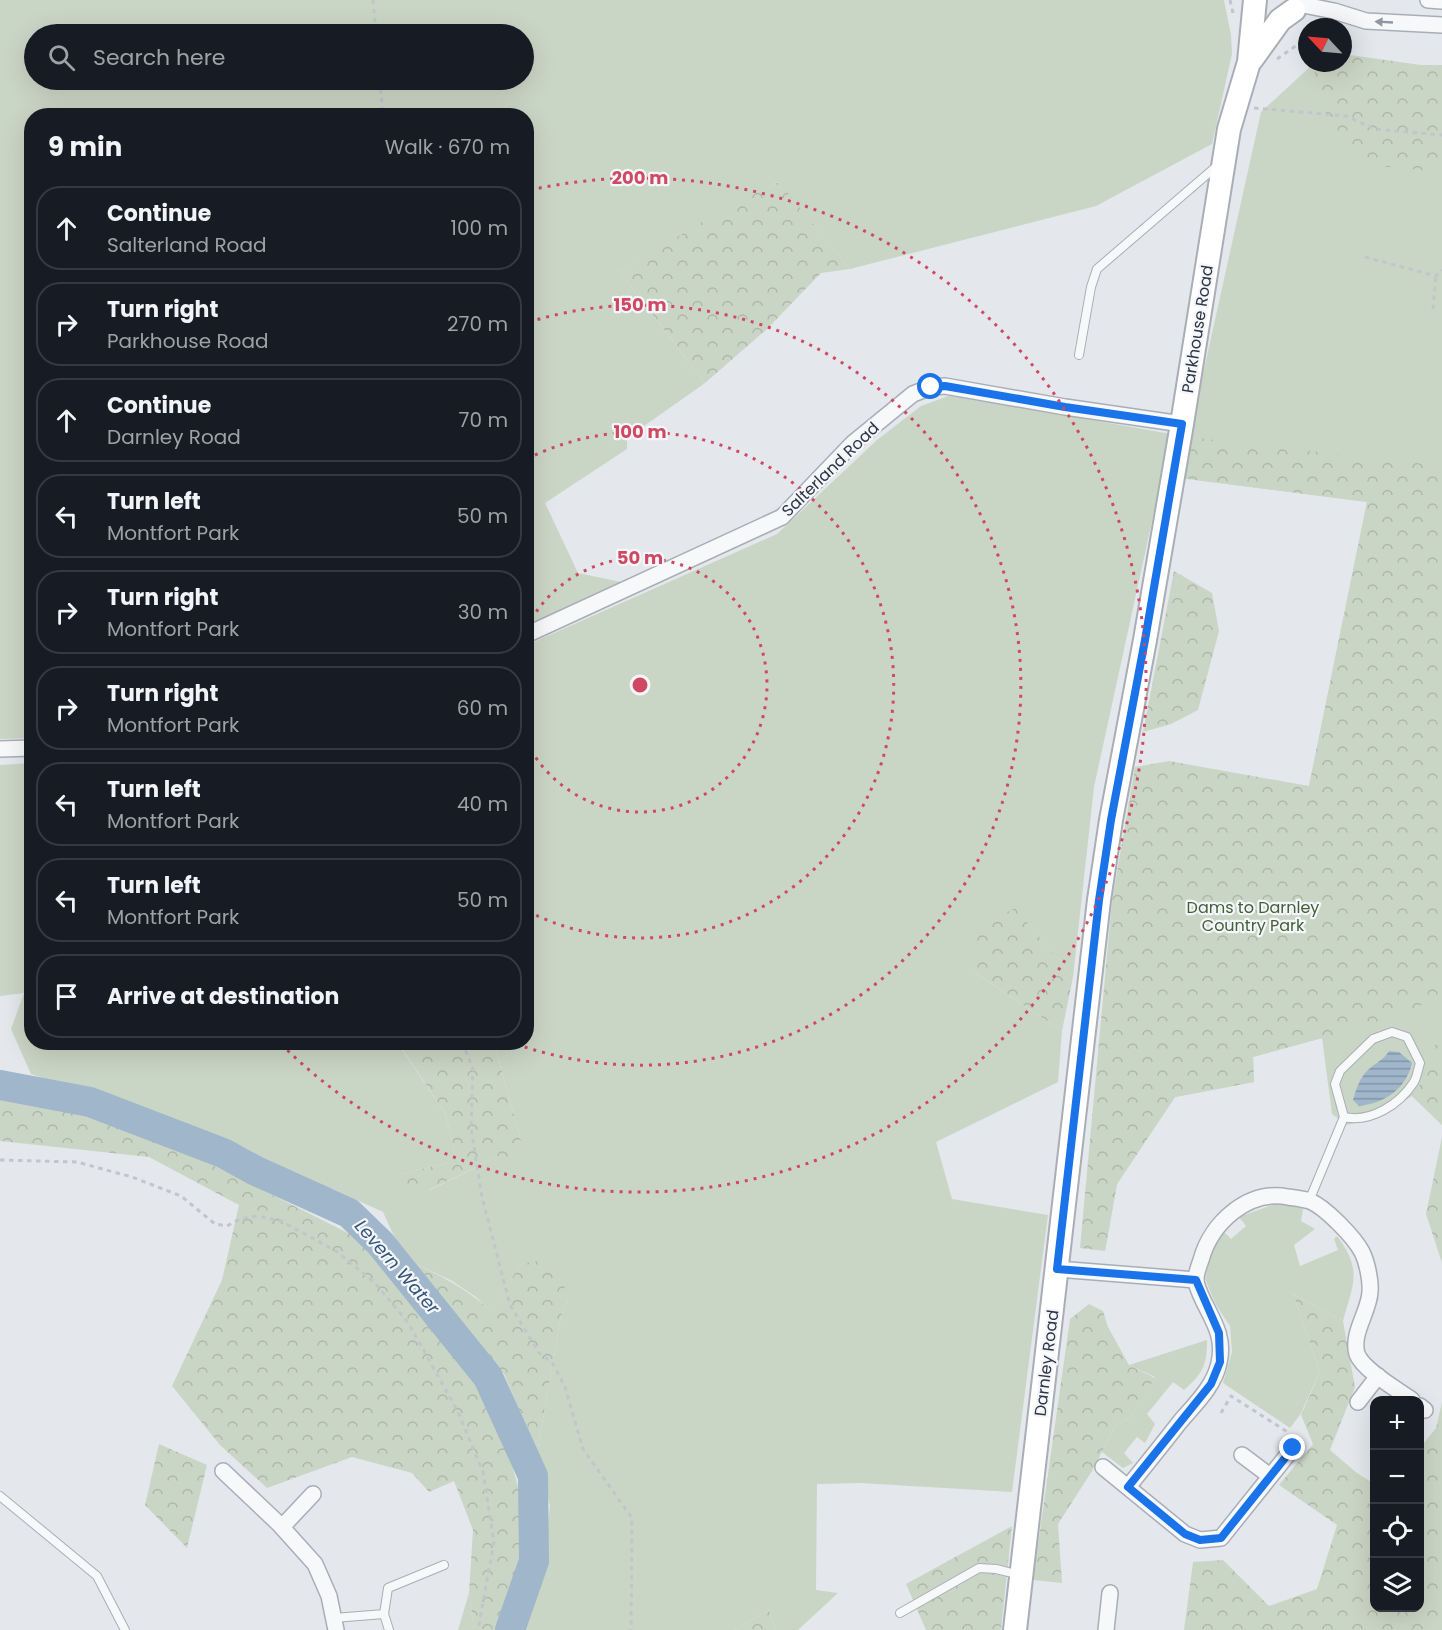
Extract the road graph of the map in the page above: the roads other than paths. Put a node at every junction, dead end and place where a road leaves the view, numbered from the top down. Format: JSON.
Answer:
{"nodes":[{"id":1,"x":1257,"y":0,"type":"edge"},
{"id":2,"x":1428,"y":0,"type":"edge"},
{"id":3,"x":1442,"y":2,"type":"edge"},
{"id":4,"x":1302,"y":5,"type":"edge"},
{"id":5,"x":1442,"y":25,"type":"edge"},
{"id":6,"x":1260,"y":63,"type":"junction"},
{"id":7,"x":1223,"y":160,"type":"junction"},
{"id":8,"x":1079,"y":355,"type":"dead end"},
{"id":9,"x":1182,"y":424,"type":"junction"},
{"id":10,"x":534,"y":631,"type":"edge"},
{"id":11,"x":24,"y":748,"type":"edge"},
{"id":12,"x":0,"y":749,"type":"edge"},
{"id":13,"x":1077,"y":1097,"type":"joint"},
{"id":14,"x":1344,"y":1117,"type":"junction"},
{"id":15,"x":1310,"y":1201,"type":"junction"},
{"id":16,"x":1057,"y":1269,"type":"junction"},
{"id":17,"x":1196,"y":1280,"type":"junction"},
{"id":18,"x":1378,"y":1376,"type":"junction"},
{"id":19,"x":1405,"y":1396,"type":"edge"},
{"id":20,"x":1358,"y":1401,"type":"dead end"},
{"id":21,"x":1293,"y":1448,"type":"road end"},
{"id":22,"x":1242,"y":1455,"type":"dead end"},
{"id":23,"x":1102,"y":1467,"type":"dead end"},
{"id":24,"x":223,"y":1472,"type":"dead end"},
{"id":25,"x":1270,"y":1476,"type":"junction"},
{"id":26,"x":1128,"y":1487,"type":"junction"},
{"id":27,"x":313,"y":1494,"type":"dead end"},
{"id":28,"x":0,"y":1496,"type":"edge"},
{"id":29,"x":282,"y":1527,"type":"junction"},
{"id":30,"x":444,"y":1565,"type":"dead end"},
{"id":31,"x":1021,"y":1575,"type":"junction"},
{"id":32,"x":1110,"y":1593,"type":"dead end"},
{"id":33,"x":900,"y":1612,"type":"dead end"},
{"id":34,"x":384,"y":1614,"type":"junction"},
{"id":35,"x":335,"y":1624,"type":"edge"},
{"id":36,"x":124,"y":1630,"type":"edge"},
{"id":37,"x":389,"y":1630,"type":"edge"},
{"id":38,"x":1015,"y":1630,"type":"edge"},
{"id":39,"x":1106,"y":1630,"type":"edge"}],
"edges":[{"from":1,"to":4,"type":"main road","name":"Parkhouse Road"},
{"from":1,"to":6,"type":"main road","name":"Parkhouse Road"},
{"from":2,"to":3,"type":"street"},
{"from":5,"to":4,"type":"street","one_way":true},
{"from":4,"to":6,"type":"main road","name":"Parkhouse Road"},
{"from":6,"to":7,"type":"main road","name":"Parkhouse Road"},
{"from":7,"to":8,"type":"lane"},
{"from":7,"to":9,"type":"main road","name":"Parkhouse Road"},
{"from":9,"to":10,"type":"street","name":"Salterland Road"},
{"from":9,"to":13,"type":"main road","name":"Parkhouse Road"},
{"from":11,"to":12,"type":"street"},
{"from":13,"to":16,"type":"main road","name":"Darnley Road"},
{"from":14,"to":14,"type":"lane"},
{"from":14,"to":15,"type":"lane"},
{"from":15,"to":17,"type":"street"},
{"from":15,"to":18,"type":"street"},
{"from":16,"to":17,"type":"street"},
{"from":16,"to":31,"type":"main road","name":"Darnley Road"},
{"from":17,"to":26,"type":"street"},
{"from":18,"to":19,"type":"street"},
{"from":18,"to":20,"type":"street"},
{"from":21,"to":25,"type":"street"},
{"from":22,"to":25,"type":"street"},
{"from":23,"to":26,"type":"street"},
{"from":24,"to":29,"type":"street"},
{"from":25,"to":26,"type":"street"},
{"from":27,"to":29,"type":"street"},
{"from":28,"to":36,"type":"lane"},
{"from":29,"to":35,"type":"street"},
{"from":30,"to":34,"type":"lane"},
{"from":31,"to":33,"type":"lane"},
{"from":31,"to":38,"type":"main road","name":"Darnley Road"},
{"from":32,"to":39,"type":"street"},
{"from":34,"to":35,"type":"lane"},
{"from":34,"to":37,"type":"lane"}]}
